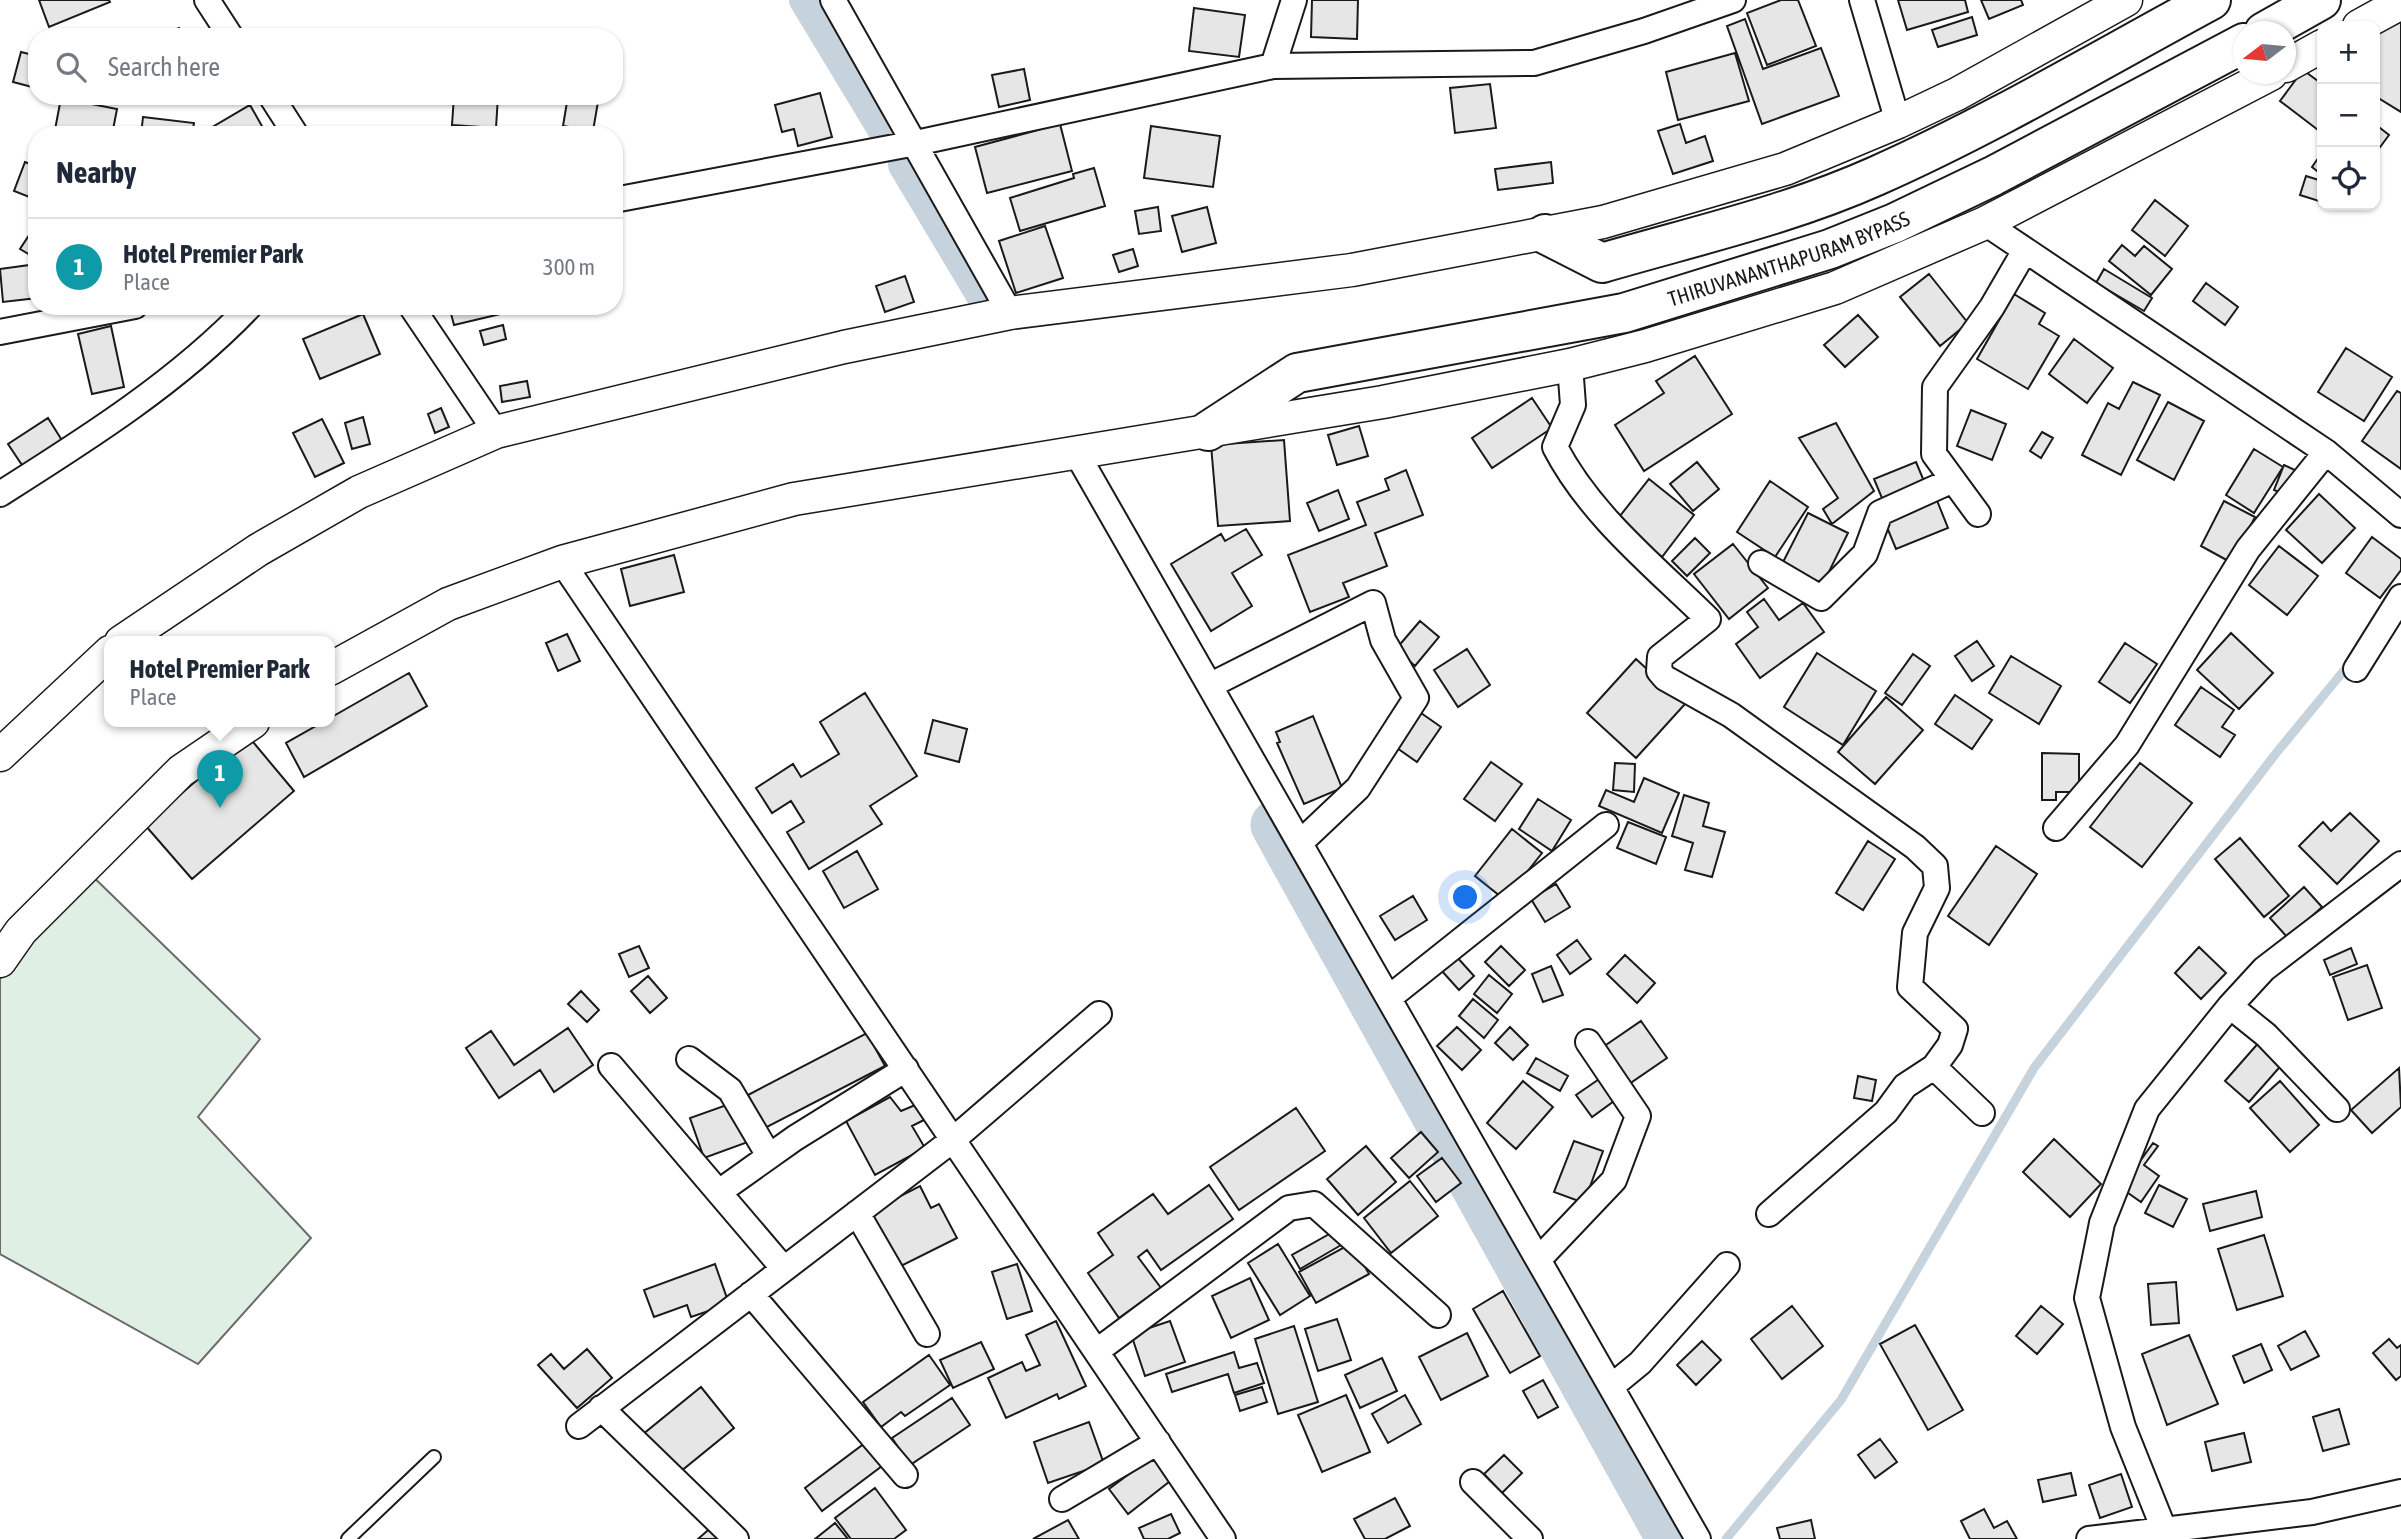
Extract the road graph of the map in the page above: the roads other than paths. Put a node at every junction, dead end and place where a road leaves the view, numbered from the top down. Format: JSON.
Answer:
{"nodes":[{"id":1,"x":206,"y":0,"type":"edge"},
{"id":2,"x":1294,"y":0,"type":"edge"},
{"id":3,"x":1732,"y":0,"type":"edge"},
{"id":4,"x":1862,"y":0,"type":"edge"},
{"id":5,"x":2126,"y":0,"type":"edge"},
{"id":6,"x":2211,"y":0,"type":"edge"},
{"id":7,"x":2321,"y":0,"type":"edge"},
{"id":8,"x":2401,"y":3,"type":"edge"},
{"id":9,"x":843,"y":5,"type":"edge"},
{"id":10,"x":2284,"y":21,"type":"edge"},
{"id":11,"x":2368,"y":21,"type":"edge"},
{"id":12,"x":225,"y":28,"type":"edge"},
{"id":13,"x":2233,"y":49,"type":"edge"},
{"id":14,"x":2317,"y":49,"type":"edge"},
{"id":15,"x":2296,"y":60,"type":"edge"},
{"id":16,"x":1273,"y":66,"type":"junction"},
{"id":17,"x":2252,"y":84,"type":"edge"},
{"id":18,"x":277,"y":105,"type":"edge"},
{"id":19,"x":1899,"y":122,"type":"junction"},
{"id":20,"x":290,"y":126,"type":"edge"},
{"id":21,"x":916,"y":143,"type":"junction"},
{"id":22,"x":623,"y":198,"type":"edge"},
{"id":23,"x":1985,"y":223,"type":"junction"},
{"id":24,"x":1545,"y":234,"type":"junction"},
{"id":25,"x":2024,"y":252,"type":"junction"},
{"id":26,"x":1010,"y":313,"type":"junction"},
{"id":27,"x":88,"y":315,"type":"edge"},
{"id":28,"x":241,"y":315,"type":"edge"},
{"id":29,"x":417,"y":315,"type":"edge"},
{"id":30,"x":0,"y":332,"type":"edge"},
{"id":31,"x":1570,"y":365,"type":"junction"},
{"id":32,"x":1208,"y":431,"type":"junction"},
{"id":33,"x":496,"y":432,"type":"junction"},
{"id":34,"x":2326,"y":452,"type":"junction"},
{"id":35,"x":1077,"y":454,"type":"junction"},
{"id":36,"x":1953,"y":480,"type":"junction"},
{"id":37,"x":0,"y":494,"type":"edge"},
{"id":38,"x":1978,"y":514,"type":"dead end"},
{"id":39,"x":2401,"y":515,"type":"edge"},
{"id":40,"x":562,"y":562,"type":"junction"},
{"id":41,"x":1760,"y":563,"type":"dead end"},
{"id":42,"x":2401,"y":597,"type":"edge"},
{"id":43,"x":130,"y":636,"type":"edge"},
{"id":44,"x":104,"y":658,"type":"edge"},
{"id":45,"x":335,"y":666,"type":"edge"},
{"id":46,"x":2356,"y":668,"type":"dead end"},
{"id":47,"x":1212,"y":685,"type":"junction"},
{"id":48,"x":246,"y":727,"type":"edge"},
{"id":49,"x":0,"y":755,"type":"edge"},
{"id":50,"x":1606,"y":825,"type":"dead end"},
{"id":51,"x":2056,"y":828,"type":"dead end"},
{"id":52,"x":1301,"y":842,"type":"junction"},
{"id":53,"x":2397,"y":876,"type":"edge"},
{"id":54,"x":0,"y":961,"type":"edge"},
{"id":55,"x":1390,"y":997,"type":"junction"},
{"id":56,"x":2230,"y":1006,"type":"junction"},
{"id":57,"x":1099,"y":1014,"type":"dead end"},
{"id":58,"x":1588,"y":1042,"type":"dead end"},
{"id":59,"x":689,"y":1059,"type":"dead end"},
{"id":60,"x":611,"y":1066,"type":"dead end"},
{"id":61,"x":1934,"y":1067,"type":"junction"},
{"id":62,"x":906,"y":1069,"type":"junction"},
{"id":63,"x":2337,"y":1109,"type":"dead end"},
{"id":64,"x":1982,"y":1113,"type":"dead end"},
{"id":65,"x":954,"y":1139,"type":"junction"},
{"id":66,"x":769,"y":1156,"type":"junction"},
{"id":67,"x":719,"y":1192,"type":"junction"},
{"id":68,"x":857,"y":1213,"type":"junction"},
{"id":69,"x":1769,"y":1214,"type":"dead end"},
{"id":70,"x":1539,"y":1259,"type":"junction"},
{"id":71,"x":1727,"y":1265,"type":"dead end"},
{"id":72,"x":784,"y":1269,"type":"junction"},
{"id":73,"x":751,"y":1293,"type":"junction"},
{"id":74,"x":1438,"y":1315,"type":"dead end"},
{"id":75,"x":927,"y":1334,"type":"dead end"},
{"id":76,"x":1097,"y":1351,"type":"junction"},
{"id":77,"x":1612,"y":1386,"type":"junction"},
{"id":78,"x":601,"y":1408,"type":"junction"},
{"id":79,"x":579,"y":1426,"type":"dead end"},
{"id":80,"x":1158,"y":1442,"type":"junction"},
{"id":81,"x":434,"y":1457,"type":"dead end"},
{"id":82,"x":905,"y":1475,"type":"dead end"},
{"id":83,"x":1473,"y":1482,"type":"dead end"},
{"id":84,"x":2401,"y":1492,"type":"edge"},
{"id":85,"x":1062,"y":1499,"type":"dead end"},
{"id":86,"x":2165,"y":1532,"type":"junction"},
{"id":87,"x":348,"y":1539,"type":"edge"},
{"id":88,"x":736,"y":1539,"type":"edge"},
{"id":89,"x":1223,"y":1539,"type":"edge"},
{"id":90,"x":1530,"y":1539,"type":"edge"},
{"id":91,"x":1698,"y":1539,"type":"edge"},
{"id":92,"x":2089,"y":1539,"type":"edge"}],
"edges":[{"from":1,"to":12,"type":"street"},
{"from":2,"to":16,"type":"street"},
{"from":3,"to":16,"type":"street"},
{"from":4,"to":19,"type":"street"},
{"from":5,"to":19,"type":"street"},
{"from":6,"to":24,"type":"highway"},
{"from":7,"to":10,"type":"highway"},
{"from":8,"to":11,"type":"street"},
{"from":9,"to":21,"type":"street"},
{"from":13,"to":32,"type":"highway","name":"THIRUVANANTHAPURAM BYPASS"},
{"from":14,"to":15,"type":"street"},
{"from":16,"to":21,"type":"street"},
{"from":17,"to":23,"type":"street"},
{"from":18,"to":20,"type":"street"},
{"from":19,"to":24,"type":"street"},
{"from":21,"to":22,"type":"street"},
{"from":21,"to":26,"type":"street"},
{"from":23,"to":25,"type":"street"},
{"from":23,"to":31,"type":"street"},
{"from":24,"to":26,"type":"street"},
{"from":25,"to":34,"type":"street"},
{"from":25,"to":36,"type":"street"},
{"from":26,"to":33,"type":"street"},
{"from":27,"to":30,"type":"street"},
{"from":28,"to":37,"type":"street"},
{"from":29,"to":33,"type":"street"},
{"from":31,"to":32,"type":"street"},
{"from":31,"to":61,"type":"street"},
{"from":32,"to":35,"type":"street"},
{"from":33,"to":43,"type":"street"},
{"from":34,"to":39,"type":"street"},
{"from":34,"to":51,"type":"street"},
{"from":35,"to":40,"type":"street"},
{"from":35,"to":47,"type":"street"},
{"from":36,"to":38,"type":"street"},
{"from":36,"to":41,"type":"street"},
{"from":40,"to":45,"type":"street"},
{"from":40,"to":62,"type":"street"},
{"from":42,"to":46,"type":"street"},
{"from":44,"to":49,"type":"street"},
{"from":47,"to":52,"type":"street"},
{"from":47,"to":52,"type":"street"},
{"from":48,"to":54,"type":"street"},
{"from":50,"to":55,"type":"street"},
{"from":52,"to":55,"type":"street"},
{"from":53,"to":56,"type":"street"},
{"from":55,"to":70,"type":"street"},
{"from":56,"to":63,"type":"street"},
{"from":56,"to":86,"type":"street"},
{"from":57,"to":65,"type":"street"},
{"from":58,"to":70,"type":"street"},
{"from":59,"to":66,"type":"street"},
{"from":60,"to":67,"type":"street"},
{"from":61,"to":64,"type":"street"},
{"from":61,"to":69,"type":"street"},
{"from":62,"to":65,"type":"street"},
{"from":62,"to":66,"type":"street"},
{"from":65,"to":68,"type":"street"},
{"from":65,"to":76,"type":"street"},
{"from":66,"to":67,"type":"street"},
{"from":67,"to":72,"type":"street"},
{"from":68,"to":72,"type":"street"},
{"from":68,"to":75,"type":"street"},
{"from":70,"to":77,"type":"street"},
{"from":71,"to":77,"type":"street"},
{"from":72,"to":73,"type":"street"},
{"from":73,"to":78,"type":"street"},
{"from":73,"to":82,"type":"street"},
{"from":74,"to":76,"type":"street"},
{"from":76,"to":80,"type":"street"},
{"from":77,"to":91,"type":"street"},
{"from":78,"to":79,"type":"street"},
{"from":78,"to":88,"type":"street"},
{"from":80,"to":85,"type":"street"},
{"from":80,"to":89,"type":"street"},
{"from":81,"to":87,"type":"lane"},
{"from":83,"to":90,"type":"street"},
{"from":84,"to":86,"type":"street"},
{"from":86,"to":92,"type":"street"}]}
